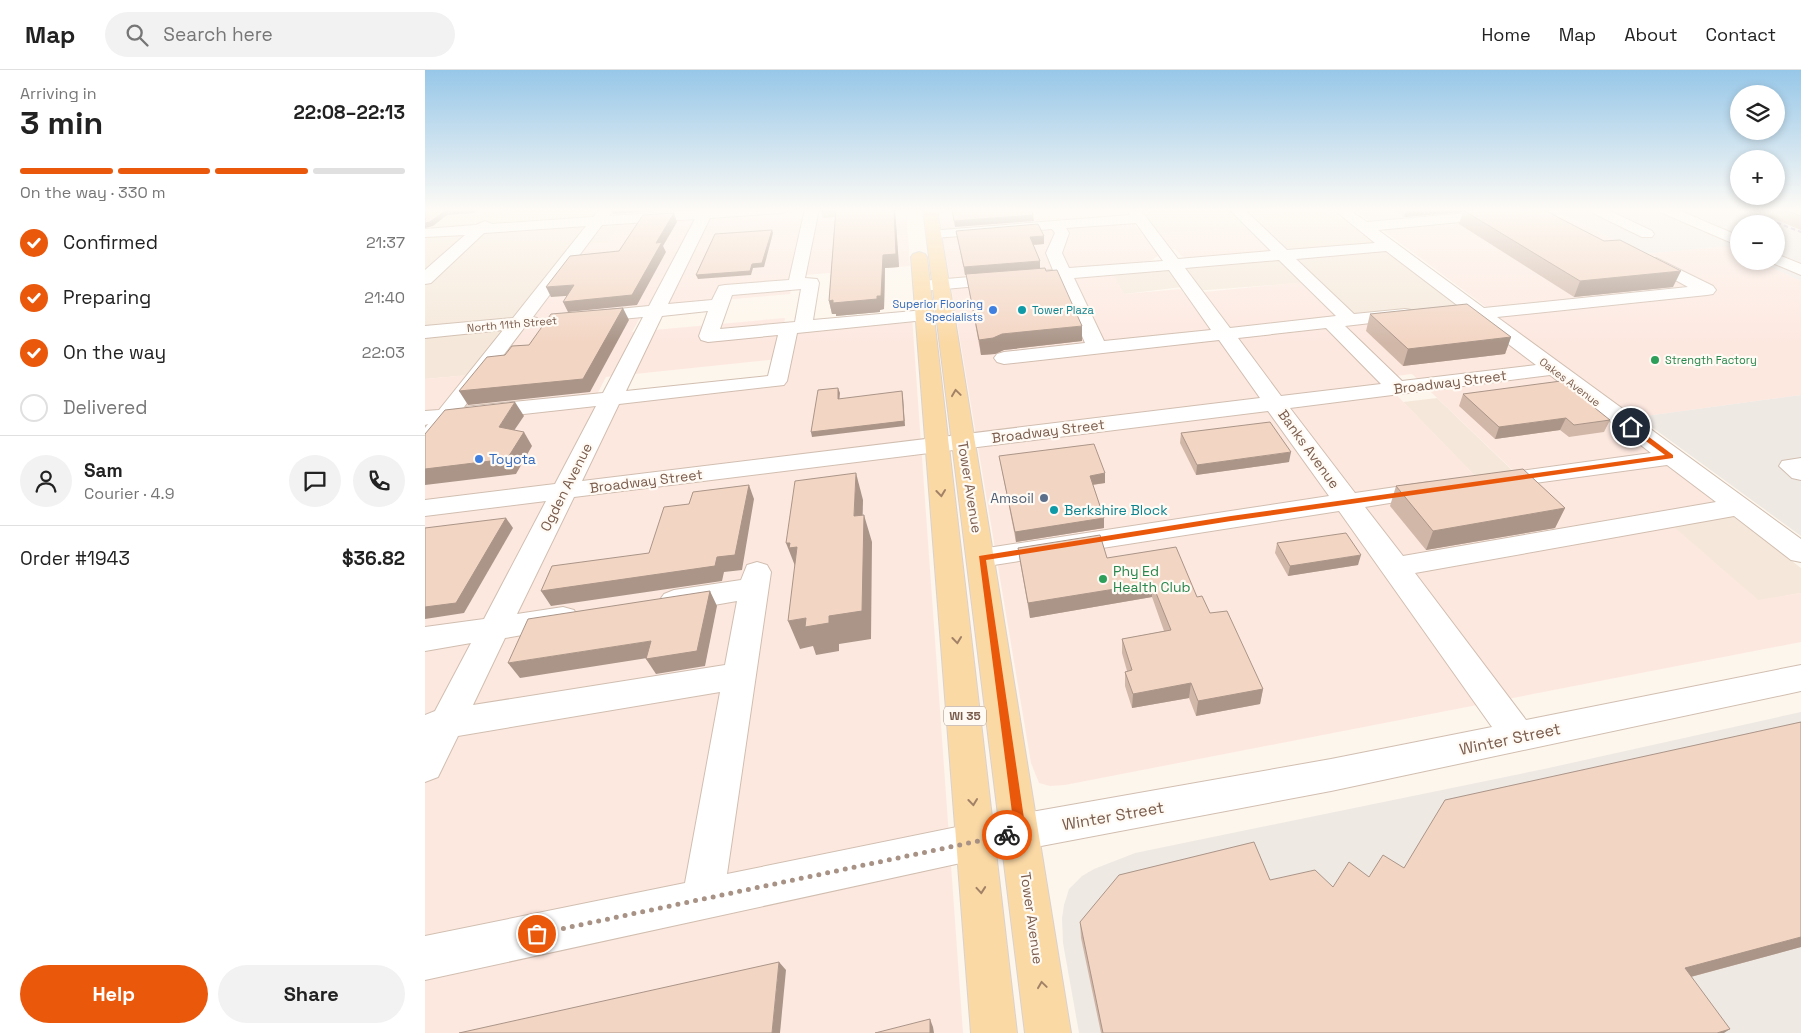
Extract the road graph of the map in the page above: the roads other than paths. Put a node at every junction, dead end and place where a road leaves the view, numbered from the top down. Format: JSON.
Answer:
{"nodes":[{"id":1,"x":453,"y":254,"type":"edge"},
{"id":2,"x":572,"y":254,"type":"edge"},
{"id":3,"x":684,"y":254,"type":"edge"},
{"id":4,"x":802,"y":254,"type":"edge"},
{"id":5,"x":925,"y":254,"type":"edge"},
{"id":6,"x":931,"y":254,"type":"edge"},
{"id":7,"x":1056,"y":254,"type":"edge"},
{"id":8,"x":1167,"y":254,"type":"edge"},
{"id":9,"x":1295,"y":254,"type":"edge"},
{"id":10,"x":1400,"y":254,"type":"edge"},
{"id":11,"x":1282,"y":255,"type":"junction"},
{"id":12,"x":1785,"y":262,"type":"edge"},
{"id":13,"x":1656,"y":263,"type":"edge"},
{"id":14,"x":1174,"y":264,"type":"junction"},
{"id":15,"x":1801,"y":270,"type":"edge"},
{"id":16,"x":1063,"y":274,"type":"junction"},
{"id":17,"x":425,"y":279,"type":"edge"},
{"id":18,"x":796,"y":284,"type":"junction"},
{"id":19,"x":941,"y":285,"type":"junction"},
{"id":20,"x":922,"y":286,"type":"junction"},
{"id":21,"x":719,"y":306,"type":"junction"},
{"id":22,"x":1475,"y":310,"type":"junction"},
{"id":23,"x":655,"y":311,"type":"junction"},
{"id":24,"x":925,"y":315,"type":"junction"},
{"id":25,"x":575,"y":318,"type":"edge"},
{"id":26,"x":1350,"y":320,"type":"junction"},
{"id":27,"x":547,"y":321,"type":"edge"},
{"id":28,"x":1330,"y":322,"type":"junction"},
{"id":29,"x":519,"y":323,"type":"junction"},
{"id":30,"x":795,"y":330,"type":"junction"},
{"id":31,"x":425,"y":332,"type":"edge"},
{"id":32,"x":1225,"y":334,"type":"junction"},
{"id":33,"x":1097,"y":348,"type":"junction"},
{"id":34,"x":1004,"y":358,"type":"dead end"},
{"id":35,"x":1552,"y":369,"type":"junction"},
{"id":36,"x":1397,"y":388,"type":"junction"},
{"id":37,"x":611,"y":399,"type":"junction"},
{"id":38,"x":1275,"y":403,"type":"junction"},
{"id":39,"x":435,"y":417,"type":"edge"},
{"id":40,"x":425,"y":443,"type":"edge"},
{"id":41,"x":950,"y":443,"type":"junction"},
{"id":42,"x":1671,"y":456,"type":"junction"},
{"id":43,"x":1801,"y":465,"type":"edge"},
{"id":44,"x":1801,"y":473,"type":"edge"},
{"id":45,"x":564,"y":491,"type":"junction"},
{"id":46,"x":1347,"y":502,"type":"junction"},
{"id":47,"x":1739,"y":507,"type":"junction"},
{"id":48,"x":425,"y":508,"type":"edge"},
{"id":49,"x":1801,"y":553,"type":"edge"},
{"id":50,"x":981,"y":558,"type":"junction"},
{"id":51,"x":1395,"y":567,"type":"junction"},
{"id":52,"x":648,"y":605,"type":"edge"},
{"id":53,"x":591,"y":614,"type":"edge"},
{"id":54,"x":494,"y":629,"type":"junction"},
{"id":55,"x":425,"y":640,"type":"edge"},
{"id":56,"x":740,"y":676,"type":"junction"},
{"id":57,"x":1801,"y":678,"type":"edge"},
{"id":58,"x":436,"y":725,"type":"edge"},
{"id":59,"x":1519,"y":738,"type":"junction"},
{"id":60,"x":425,"y":766,"type":"edge"},
{"id":61,"x":1020,"y":832,"type":"junction"},
{"id":62,"x":977,"y":842,"type":"junction"},
{"id":63,"x":702,"y":900,"type":"junction"},
{"id":64,"x":425,"y":958,"type":"edge"},
{"id":65,"x":994,"y":1033,"type":"edge"},
{"id":66,"x":1048,"y":1033,"type":"edge"}],
"edges":[{"from":1,"to":17,"type":"street"},
{"from":2,"to":29,"type":"street"},
{"from":3,"to":23,"type":"street","name":"Ogden Avenue"},
{"from":4,"to":18,"type":"street"},
{"from":5,"to":20,"type":"main road","name":"Tower Avenue","number":"WI 35"},
{"from":6,"to":19,"type":"main road","name":"Tower Avenue","number":"WI 35"},
{"from":7,"to":16,"type":"street"},
{"from":8,"to":14,"type":"street","name":"Banks Avenue"},
{"from":9,"to":11,"type":"street"},
{"from":10,"to":22,"type":"street","name":"Oakes Avenue"},
{"from":11,"to":14,"type":"street"},
{"from":11,"to":26,"type":"street"},
{"from":12,"to":15,"type":"street"},
{"from":13,"to":22,"type":"street"},
{"from":14,"to":16,"type":"street"},
{"from":14,"to":32,"type":"street","name":"Banks Avenue"},
{"from":16,"to":19,"type":"street"},
{"from":16,"to":33,"type":"street"},
{"from":18,"to":21,"type":"street"},
{"from":18,"to":30,"type":"street"},
{"from":19,"to":20,"type":"street"},
{"from":41,"to":19,"type":"main road","name":"Tower Avenue","number":"WI 35","one_way":true},
{"from":20,"to":24,"type":"main road","name":"Tower Avenue","number":"WI 35"},
{"from":21,"to":23,"type":"street","name":"North 11th Street"},
{"from":21,"to":30,"type":"street"},
{"from":22,"to":26,"type":"street"},
{"from":22,"to":35,"type":"street","name":"Oakes Avenue"},
{"from":23,"to":25,"type":"street","name":"North 11th Street"},
{"from":23,"to":37,"type":"street","name":"Ogden Avenue"},
{"from":24,"to":30,"type":"street"},
{"from":24,"to":41,"type":"main road","name":"Tower Avenue","number":"WI 35"},
{"from":26,"to":28,"type":"street"},
{"from":27,"to":29,"type":"street","name":"North 11th Street"},
{"from":28,"to":32,"type":"street"},
{"from":28,"to":36,"type":"street"},
{"from":29,"to":31,"type":"street","name":"North 11th Street"},
{"from":29,"to":39,"type":"street"},
{"from":30,"to":37,"type":"street"},
{"from":32,"to":33,"type":"street"},
{"from":32,"to":38,"type":"street","name":"Banks Avenue"},
{"from":33,"to":34,"type":"street"},
{"from":35,"to":36,"type":"street","name":"Broadway Street"},
{"from":35,"to":42,"type":"street","name":"Oakes Avenue"},
{"from":36,"to":38,"type":"street","name":"Broadway Street"},
{"from":37,"to":39,"type":"street"},
{"from":37,"to":45,"type":"street","name":"Ogden Avenue"},
{"from":38,"to":41,"type":"street","name":"Broadway Street"},
{"from":38,"to":46,"type":"street","name":"Banks Avenue"},
{"from":39,"to":40,"type":"street"},
{"from":41,"to":45,"type":"street","name":"Broadway Street"},
{"from":41,"to":50,"type":"main road","name":"Tower Avenue","number":"WI 35"},
{"from":41,"to":62,"type":"main road","name":"Tower Avenue","number":"WI 35","one_way":true},
{"from":42,"to":46,"type":"street"},
{"from":42,"to":47,"type":"street","name":"Oakes Avenue"},
{"from":43,"to":44,"type":"street"},
{"from":45,"to":48,"type":"street","name":"Broadway Street"},
{"from":45,"to":54,"type":"street","name":"Ogden Avenue"},
{"from":46,"to":50,"type":"street"},
{"from":46,"to":51,"type":"street","name":"Banks Avenue"},
{"from":47,"to":49,"type":"street","name":"Oakes Avenue"},
{"from":47,"to":51,"type":"street"},
{"from":50,"to":61,"type":"main road","name":"Tower Avenue","number":"WI 35"},
{"from":51,"to":59,"type":"street","name":"Banks Avenue"},
{"from":52,"to":56,"type":"street"},
{"from":53,"to":54,"type":"street"},
{"from":54,"to":55,"type":"street"},
{"from":54,"to":58,"type":"street","name":"Ogden Avenue"},
{"from":56,"to":58,"type":"street"},
{"from":56,"to":63,"type":"street"},
{"from":57,"to":59,"type":"street","name":"Winter Street"},
{"from":58,"to":60,"type":"street","name":"Ogden Avenue"},
{"from":59,"to":61,"type":"street","name":"Winter Street"},
{"from":61,"to":62,"type":"street","name":"Winter Street"},
{"from":66,"to":61,"type":"main road","name":"Tower Avenue","number":"WI 35","one_way":true},
{"from":62,"to":63,"type":"street","name":"Winter Street"},
{"from":62,"to":65,"type":"main road","name":"Tower Avenue","number":"WI 35","one_way":true},
{"from":63,"to":64,"type":"street","name":"Winter Street"}]}
